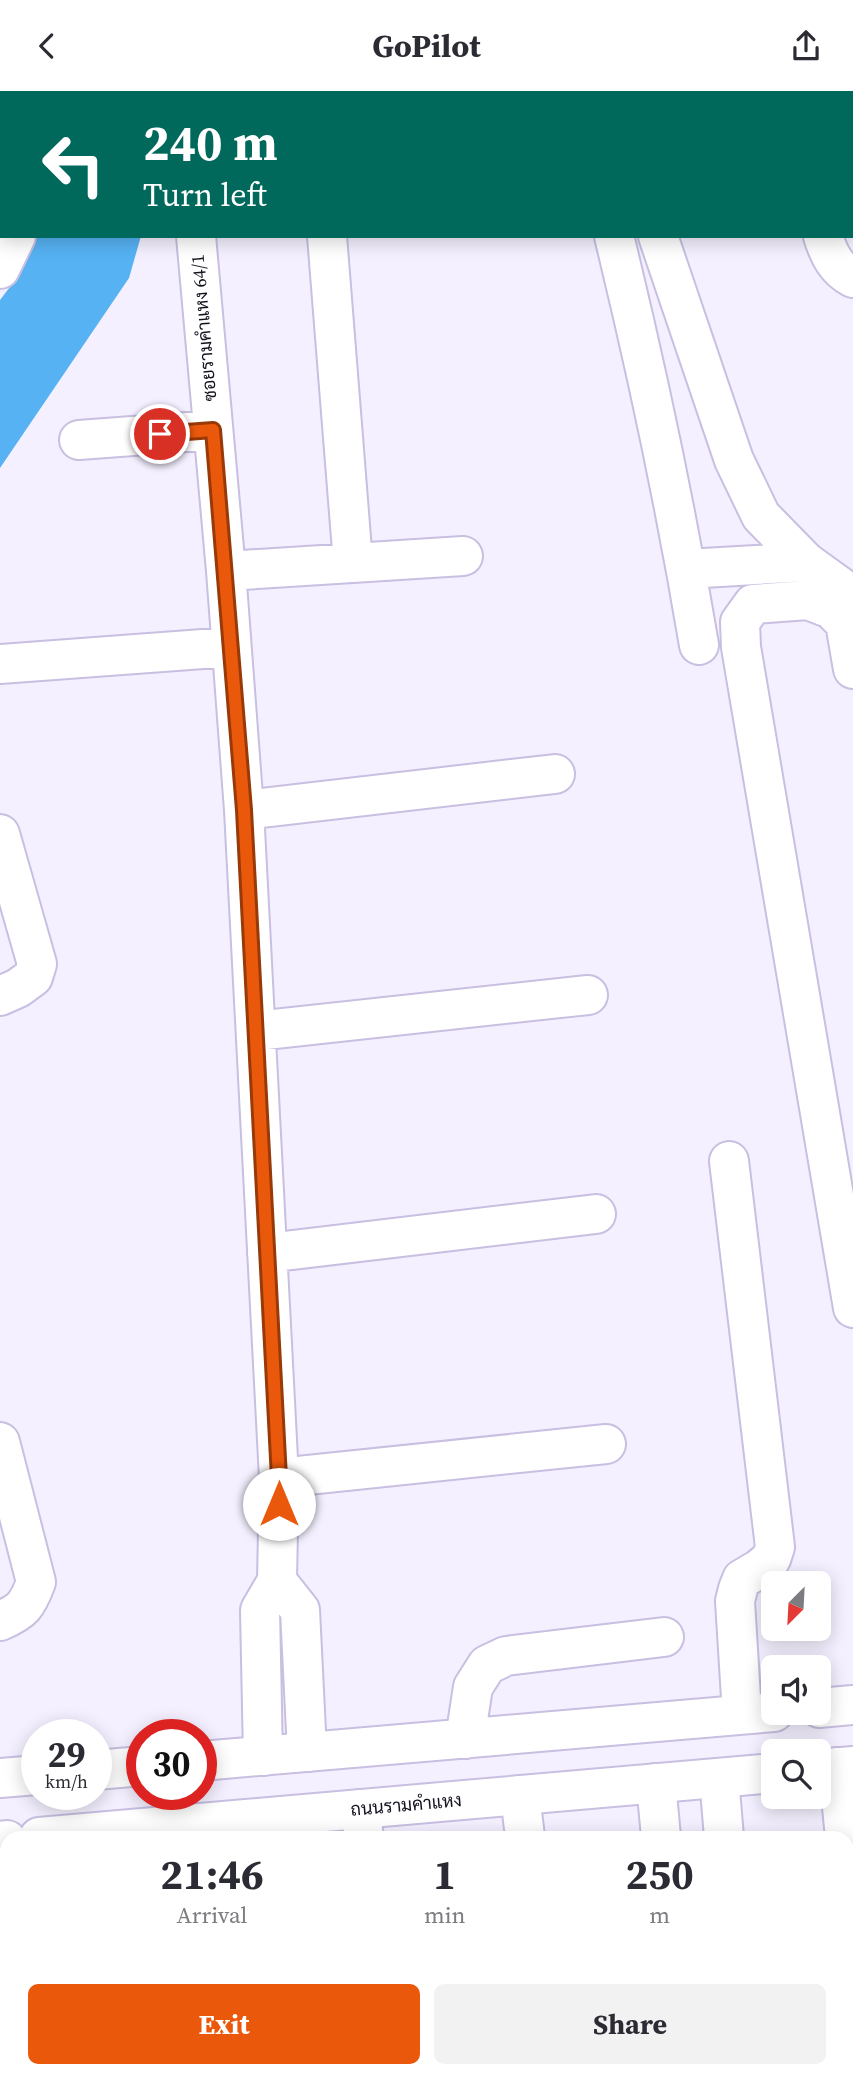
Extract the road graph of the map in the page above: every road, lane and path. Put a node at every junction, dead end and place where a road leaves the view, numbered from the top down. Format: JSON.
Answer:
{"nodes":[{"id":1,"x":15,"y":238,"type":"edge"},
{"id":2,"x":196,"y":238,"type":"edge"},
{"id":3,"x":327,"y":238,"type":"edge"},
{"id":4,"x":614,"y":238,"type":"edge"},
{"id":5,"x":659,"y":238,"type":"edge"},
{"id":6,"x":824,"y":238,"type":"edge"},
{"id":7,"x":0,"y":269,"type":"edge"},
{"id":8,"x":853,"y":278,"type":"edge"},
{"id":9,"x":213,"y":430,"type":"junction"},
{"id":10,"x":79,"y":440,"type":"dead end"},
{"id":11,"x":463,"y":556,"type":"dead end"},
{"id":12,"x":806,"y":562,"type":"junction"},
{"id":13,"x":353,"y":563,"type":"junction"},
{"id":14,"x":686,"y":569,"type":"junction"},
{"id":15,"x":226,"y":571,"type":"junction"},
{"id":16,"x":853,"y":596,"type":"edge"},
{"id":17,"x":698,"y":645,"type":"dead end"},
{"id":18,"x":230,"y":647,"type":"junction"},
{"id":19,"x":851,"y":650,"type":"edge"},
{"id":20,"x":0,"y":664,"type":"edge"},
{"id":21,"x":555,"y":774,"type":"dead end"},
{"id":22,"x":244,"y":810,"type":"junction"},
{"id":23,"x":0,"y":834,"type":"edge"},
{"id":24,"x":588,"y":995,"type":"dead end"},
{"id":25,"x":0,"y":996,"type":"edge"},
{"id":26,"x":256,"y":1031,"type":"junction"},
{"id":27,"x":729,"y":1161,"type":"dead end"},
{"id":28,"x":596,"y":1214,"type":"dead end"},
{"id":29,"x":267,"y":1253,"type":"junction"},
{"id":30,"x":853,"y":1308,"type":"edge"},
{"id":31,"x":0,"y":1442,"type":"edge"},
{"id":32,"x":606,"y":1444,"type":"dead end"},
{"id":33,"x":279,"y":1478,"type":"junction"},
{"id":34,"x":277,"y":1581,"type":"junction"},
{"id":35,"x":0,"y":1621,"type":"edge"},
{"id":36,"x":664,"y":1637,"type":"dead end"},
{"id":37,"x":853,"y":1705,"type":"edge"},
{"id":38,"x":831,"y":1707,"type":"edge"},
{"id":39,"x":758,"y":1713,"type":"edge"},
{"id":40,"x":465,"y":1739,"type":"junction"},
{"id":41,"x":307,"y":1752,"type":"junction"},
{"id":42,"x":263,"y":1756,"type":"junction"},
{"id":43,"x":217,"y":1760,"type":"edge"},
{"id":44,"x":837,"y":1767,"type":"edge"},
{"id":45,"x":761,"y":1774,"type":"edge"},
{"id":46,"x":21,"y":1776,"type":"edge"},
{"id":47,"x":0,"y":1778,"type":"edge"},
{"id":48,"x":719,"y":1778,"type":"junction"},
{"id":49,"x":656,"y":1783,"type":"junction"},
{"id":50,"x":520,"y":1795,"type":"junction"},
{"id":51,"x":362,"y":1823,"type":"edge"},
{"id":52,"x":177,"y":1831,"type":"edge"},
{"id":53,"x":524,"y":1831,"type":"edge"},
{"id":54,"x":660,"y":1831,"type":"edge"},
{"id":55,"x":723,"y":1831,"type":"edge"},
{"id":56,"x":845,"y":1831,"type":"edge"}],
"edges":[{"from":1,"to":7,"type":"street"},
{"from":2,"to":9,"type":"street","name":"ซอยรามคำแหง 64/1"},
{"from":3,"to":13,"type":"street"},
{"from":4,"to":14,"type":"street"},
{"from":5,"to":12,"type":"street"},
{"from":6,"to":8,"type":"street"},
{"from":9,"to":10,"type":"street"},
{"from":9,"to":15,"type":"street","name":"ซอยรามคำแหง 64/1"},
{"from":11,"to":13,"type":"street"},
{"from":12,"to":14,"type":"street"},
{"from":12,"to":16,"type":"street"},
{"from":13,"to":15,"type":"street"},
{"from":14,"to":17,"type":"street"},
{"from":15,"to":18,"type":"street","name":"ซอยรามคำแหง 64/1"},
{"from":18,"to":20,"type":"street"},
{"from":18,"to":22,"type":"street","name":"ซอยรามคำแหง 64/1"},
{"from":19,"to":30,"type":"street"},
{"from":21,"to":22,"type":"street"},
{"from":22,"to":26,"type":"street","name":"ซอยรามคำแหง 64/1"},
{"from":23,"to":25,"type":"street"},
{"from":24,"to":26,"type":"street"},
{"from":26,"to":29,"type":"street","name":"ซอยรามคำแหง 64/1"},
{"from":27,"to":39,"type":"street"},
{"from":28,"to":29,"type":"street"},
{"from":29,"to":33,"type":"street","name":"ซอยรามคำแหง 64/1"},
{"from":31,"to":35,"type":"street"},
{"from":32,"to":33,"type":"street"},
{"from":33,"to":34,"type":"street","name":"ซอยรามคำแหง 64/1"},
{"from":34,"to":41,"type":"street"},
{"from":34,"to":42,"type":"street","name":"ซอยรามคำแหง 64/1"},
{"from":36,"to":40,"type":"street"},
{"from":37,"to":38,"type":"street"},
{"from":39,"to":40,"type":"street"},
{"from":40,"to":41,"type":"street"},
{"from":41,"to":42,"type":"street"},
{"from":42,"to":43,"type":"street"},
{"from":44,"to":56,"type":"street"},
{"from":45,"to":48,"type":"street","name":"ถนนรามคำแหง"},
{"from":46,"to":47,"type":"street"},
{"from":48,"to":49,"type":"street","name":"ถนนรามคำแหง"},
{"from":48,"to":55,"type":"street"},
{"from":49,"to":50,"type":"street","name":"ถนนรามคำแหง"},
{"from":49,"to":54,"type":"street"},
{"from":50,"to":51,"type":"street","name":"ถนนรามคำแหง"},
{"from":50,"to":53,"type":"street"},
{"from":51,"to":52,"type":"street","name":"ถนนรามคำแหง"}]}
